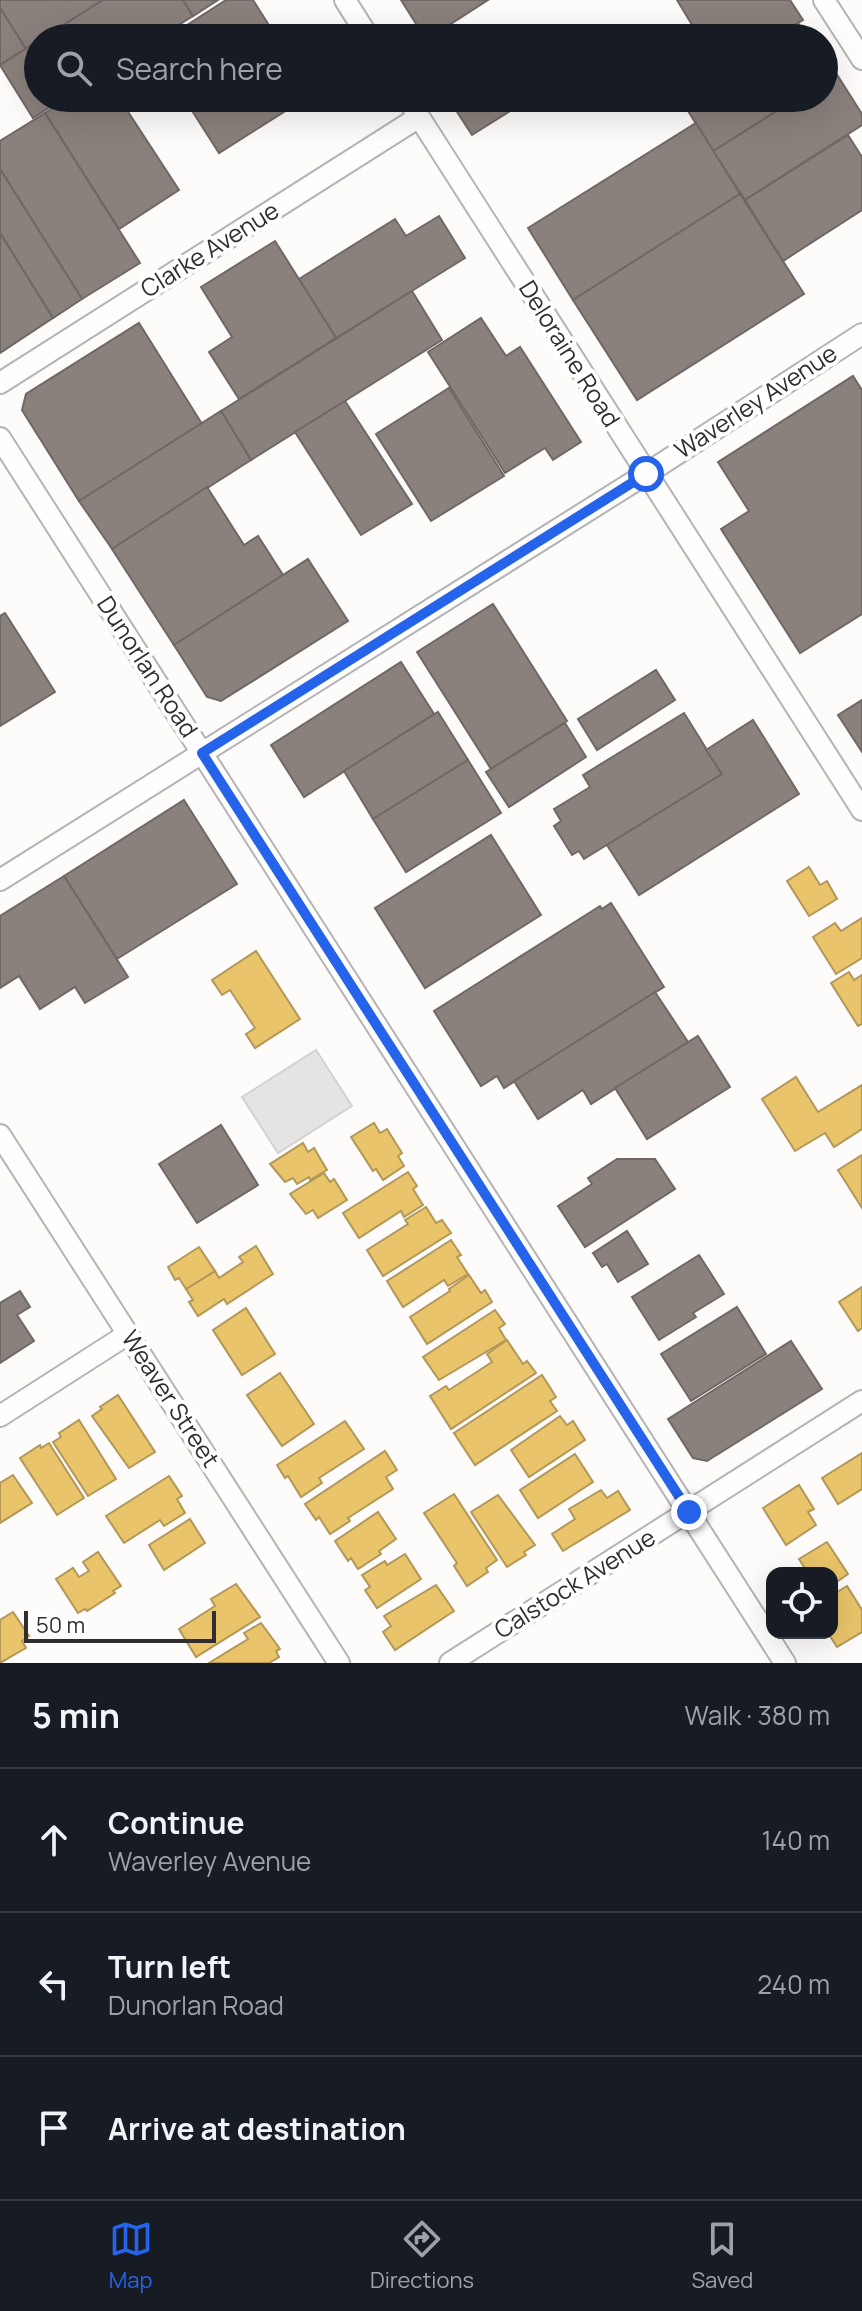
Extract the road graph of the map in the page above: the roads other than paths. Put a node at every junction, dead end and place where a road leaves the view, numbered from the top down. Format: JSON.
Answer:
{"nodes":[{"id":1,"x":345,"y":0,"type":"edge"},
{"id":2,"x":824,"y":0,"type":"edge"},
{"id":3,"x":360,"y":24,"type":"edge"},
{"id":4,"x":860,"y":52,"type":"edge"},
{"id":5,"x":416,"y":112,"type":"edge"},
{"id":6,"x":419,"y":117,"type":"junction"},
{"id":7,"x":862,"y":334,"type":"edge"},
{"id":8,"x":0,"y":383,"type":"edge"},
{"id":9,"x":0,"y":438,"type":"edge"},
{"id":10,"x":646,"y":474,"type":"junction"},
{"id":11,"x":202,"y":753,"type":"junction"},
{"id":12,"x":862,"y":810,"type":"edge"},
{"id":13,"x":0,"y":880,"type":"edge"},
{"id":14,"x":0,"y":1135,"type":"edge"},
{"id":15,"x":128,"y":1334,"type":"junction"},
{"id":16,"x":862,"y":1401,"type":"edge"},
{"id":17,"x":0,"y":1416,"type":"edge"},
{"id":18,"x":689,"y":1512,"type":"junction"},
{"id":19,"x":339,"y":1663,"type":"edge"},
{"id":20,"x":450,"y":1663,"type":"edge"},
{"id":21,"x":785,"y":1663,"type":"edge"}],
"edges":[{"from":1,"to":3,"type":"street"},
{"from":2,"to":4,"type":"street"},
{"from":5,"to":6,"type":"street","name":"Deloraine Road"},
{"from":6,"to":8,"type":"street","name":"Clarke Avenue"},
{"from":6,"to":10,"type":"street","name":"Deloraine Road"},
{"from":7,"to":10,"type":"street","name":"Waverley Avenue"},
{"from":9,"to":11,"type":"street","name":"Dunorlan Road"},
{"from":10,"to":11,"type":"street","name":"Waverley Avenue"},
{"from":10,"to":12,"type":"street","name":"Deloraine Road"},
{"from":11,"to":13,"type":"street","name":"Waverley Avenue"},
{"from":11,"to":18,"type":"street","name":"Dunorlan Road"},
{"from":14,"to":15,"type":"street","name":"Weaver Street"},
{"from":15,"to":17,"type":"street"},
{"from":15,"to":19,"type":"street","name":"Weaver Street"},
{"from":16,"to":18,"type":"street","name":"Calstock Avenue"},
{"from":18,"to":20,"type":"street","name":"Calstock Avenue"},
{"from":18,"to":21,"type":"street","name":"Dunorlan Road"}]}
